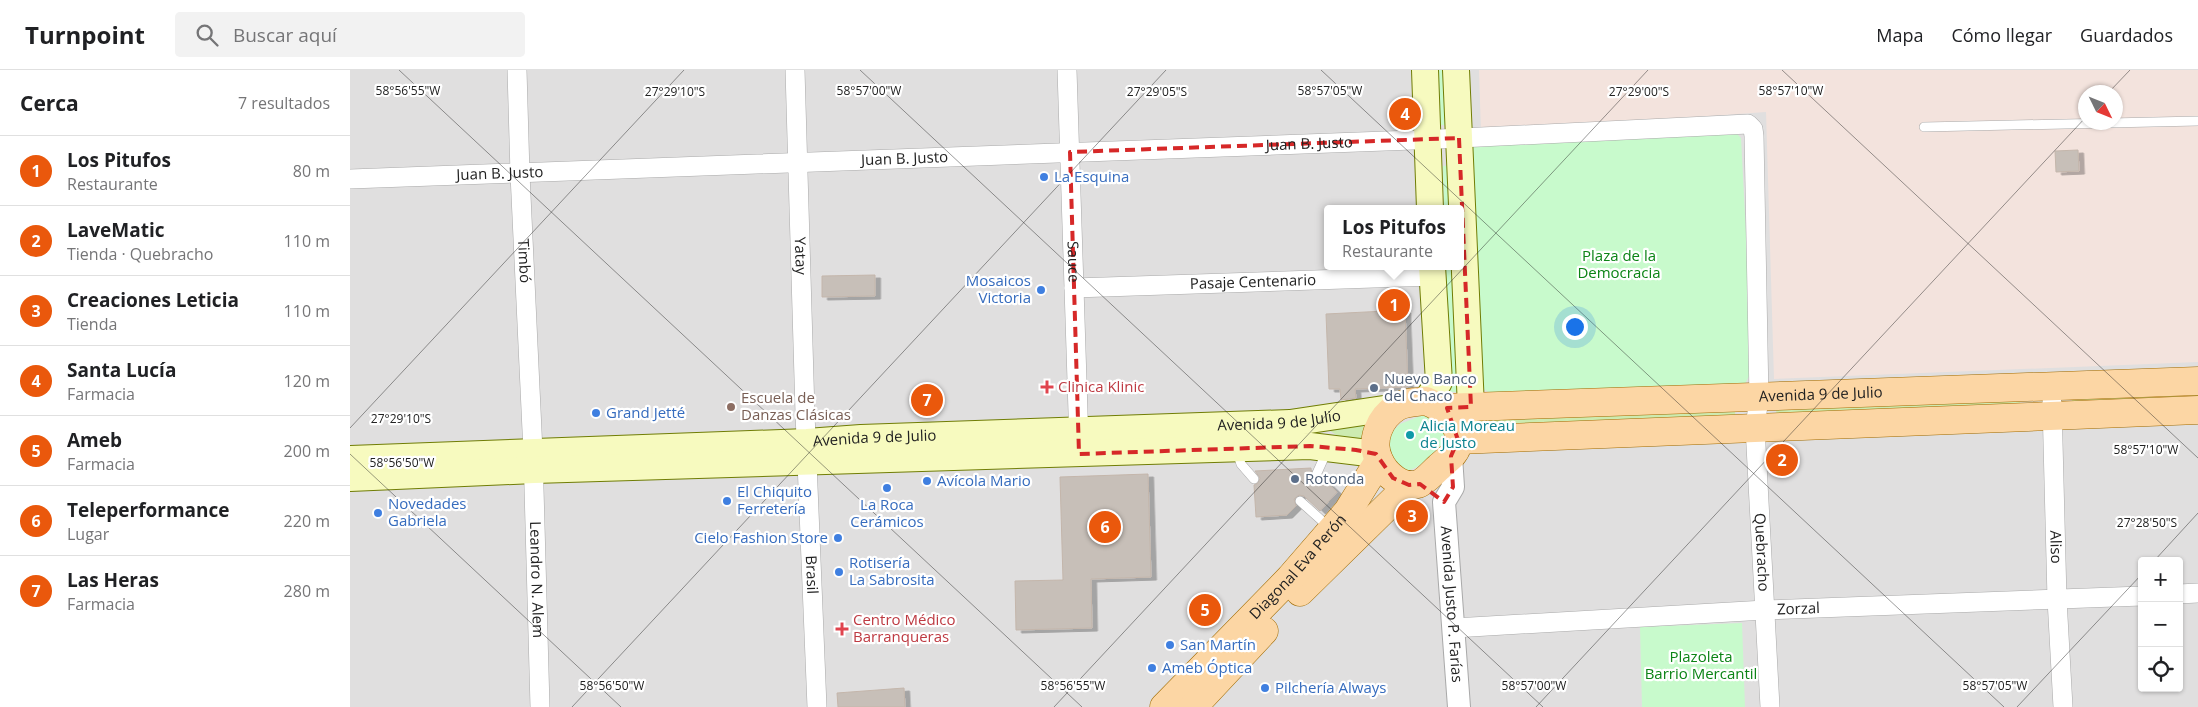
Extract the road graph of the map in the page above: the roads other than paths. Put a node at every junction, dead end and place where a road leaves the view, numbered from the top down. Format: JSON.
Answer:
{"nodes":[{"id":1,"x":517,"y":70,"type":"edge"},
{"id":2,"x":795,"y":70,"type":"edge"},
{"id":3,"x":1067,"y":70,"type":"edge"},
{"id":4,"x":1425,"y":70,"type":"edge"},
{"id":5,"x":1456,"y":70,"type":"edge"},
{"id":6,"x":2198,"y":121,"type":"edge"},
{"id":7,"x":1924,"y":127,"type":"dead end"},
{"id":8,"x":1459,"y":138,"type":"junction"},
{"id":9,"x":1428,"y":140,"type":"junction"},
{"id":10,"x":1070,"y":152,"type":"junction"},
{"id":11,"x":798,"y":163,"type":"junction"},
{"id":12,"x":520,"y":174,"type":"junction"},
{"id":13,"x":350,"y":179,"type":"edge"},
{"id":14,"x":1430,"y":205,"type":"edge"},
{"id":15,"x":1457,"y":205,"type":"edge"},
{"id":16,"x":1455,"y":270,"type":"edge"},
{"id":17,"x":1433,"y":271,"type":"edge"},
{"id":18,"x":1074,"y":288,"type":"junction"},
{"id":19,"x":2198,"y":381,"type":"edge"},
{"id":20,"x":2051,"y":386,"type":"junction"},
{"id":21,"x":1759,"y":398,"type":"junction"},
{"id":22,"x":1397,"y":407,"type":"junction"},
{"id":23,"x":2198,"y":410,"type":"edge"},
{"id":24,"x":2053,"y":417,"type":"junction"},
{"id":25,"x":1451,"y":423,"type":"junction"},
{"id":26,"x":1755,"y":427,"type":"junction"},
{"id":27,"x":1079,"y":443,"type":"junction"},
{"id":28,"x":1328,"y":447,"type":"junction"},
{"id":29,"x":1237,"y":449,"type":"junction"},
{"id":30,"x":808,"y":452,"type":"junction"},
{"id":31,"x":1378,"y":458,"type":"junction"},
{"id":32,"x":350,"y":459,"type":"edge"},
{"id":33,"x":534,"y":461,"type":"junction"},
{"id":34,"x":1317,"y":473,"type":"dead end"},
{"id":35,"x":350,"y":478,"type":"edge"},
{"id":36,"x":1254,"y":479,"type":"dead end"},
{"id":37,"x":1414,"y":484,"type":"junction"},
{"id":38,"x":1300,"y":502,"type":"dead end"},
{"id":39,"x":1444,"y":502,"type":"junction"},
{"id":40,"x":1332,"y":529,"type":"junction"},
{"id":41,"x":2183,"y":594,"type":"edge"},
{"id":42,"x":2198,"y":594,"type":"edge"},
{"id":43,"x":2138,"y":596,"type":"edge"},
{"id":44,"x":2057,"y":599,"type":"junction"},
{"id":45,"x":1765,"y":610,"type":"junction"},
{"id":46,"x":1454,"y":628,"type":"junction"},
{"id":47,"x":540,"y":707,"type":"edge"},
{"id":48,"x":817,"y":707,"type":"edge"},
{"id":49,"x":1164,"y":707,"type":"edge"},
{"id":50,"x":1193,"y":707,"type":"edge"},
{"id":51,"x":1459,"y":707,"type":"edge"},
{"id":52,"x":1770,"y":707,"type":"edge"},
{"id":53,"x":2063,"y":707,"type":"edge"}],
"edges":[{"from":1,"to":12,"type":"street","name":"Timbó"},
{"from":2,"to":11,"type":"street","name":"Yatay"},
{"from":3,"to":10,"type":"street","name":"Sauce"},
{"from":4,"to":9,"type":"main road"},
{"from":5,"to":8,"type":"main road"},
{"from":6,"to":7,"type":"lane"},
{"from":8,"to":9,"type":"street","name":"Juan B. Justo"},
{"from":8,"to":15,"type":"main road"},
{"from":8,"to":21,"type":"street","name":"Juan B. Justo"},
{"from":9,"to":10,"type":"street","name":"Juan B. Justo"},
{"from":9,"to":14,"type":"main road"},
{"from":10,"to":11,"type":"street","name":"Juan B. Justo"},
{"from":10,"to":18,"type":"street","name":"Sauce"},
{"from":11,"to":12,"type":"street","name":"Juan B. Justo"},
{"from":11,"to":30,"type":"street","name":"Yatay"},
{"from":12,"to":13,"type":"street","name":"Juan B. Justo"},
{"from":12,"to":33,"type":"street","name":"Timbó"},
{"from":16,"to":25,"type":"main road"},
{"from":17,"to":18,"type":"street","name":"Pasaje Centenario"},
{"from":17,"to":25,"type":"main road"},
{"from":18,"to":27,"type":"street","name":"Sauce"},
{"from":19,"to":20,"type":"main road","name":"Avenida 9 de Julio"},
{"from":20,"to":21,"type":"main road","name":"Avenida 9 de Julio"},
{"from":20,"to":24,"type":"street","name":"Aliso"},
{"from":21,"to":25,"type":"main road","name":"Avenida 9 de Julio"},
{"from":21,"to":26,"type":"street","name":"Quebracho"},
{"from":22,"to":25,"type":"main road"},
{"from":22,"to":27,"type":"main road","name":"Avenida 9 de Julio"},
{"from":22,"to":31,"type":"main road"},
{"from":23,"to":24,"type":"main road","name":"Avenida 9 de Julio"},
{"from":24,"to":26,"type":"main road","name":"Avenida 9 de Julio"},
{"from":24,"to":44,"type":"street","name":"Aliso"},
{"from":25,"to":26,"type":"main road","name":"Avenida 9 de Julio"},
{"from":25,"to":37,"type":"main road","name":"Diagonal Eva Perón"},
{"from":25,"to":39,"type":"street","name":"Avenida Justo P. Farías"},
{"from":26,"to":45,"type":"street","name":"Quebracho"},
{"from":27,"to":29,"type":"main road","name":"Avenida 9 de Julio"},
{"from":27,"to":30,"type":"main road","name":"Avenida 9 de Julio"},
{"from":28,"to":29,"type":"main road","name":"Avenida 9 de Julio"},
{"from":28,"to":31,"type":"main road","name":"Avenida 9 de Julio"},
{"from":28,"to":34,"type":"lane"},
{"from":29,"to":36,"type":"lane"},
{"from":30,"to":33,"type":"main road","name":"Avenida 9 de Julio"},
{"from":30,"to":48,"type":"street","name":"Brasil"},
{"from":31,"to":37,"type":"main road"},
{"from":31,"to":40,"type":"main road","name":"Diagonal Eva Perón"},
{"from":32,"to":33,"type":"main road","name":"Avenida 9 de Julio"},
{"from":33,"to":35,"type":"main road","name":"Avenida 9 de Julio"},
{"from":33,"to":47,"type":"street","name":"Leandro N. Alem"},
{"from":37,"to":39,"type":"street"},
{"from":37,"to":50,"type":"main road","name":"Diagonal Eva Perón"},
{"from":38,"to":40,"type":"lane"},
{"from":39,"to":46,"type":"street","name":"Avenida Justo P. Farías"},
{"from":40,"to":49,"type":"main road","name":"Diagonal Eva Perón"},
{"from":41,"to":42,"type":"street"},
{"from":43,"to":44,"type":"street","name":"Zorzal"},
{"from":44,"to":45,"type":"street","name":"Zorzal"},
{"from":44,"to":53,"type":"street","name":"Aliso"},
{"from":45,"to":46,"type":"street","name":"Zorzal"},
{"from":45,"to":52,"type":"street","name":"Quebracho"},
{"from":46,"to":51,"type":"street","name":"Avenida Justo P. Farías"}]}
